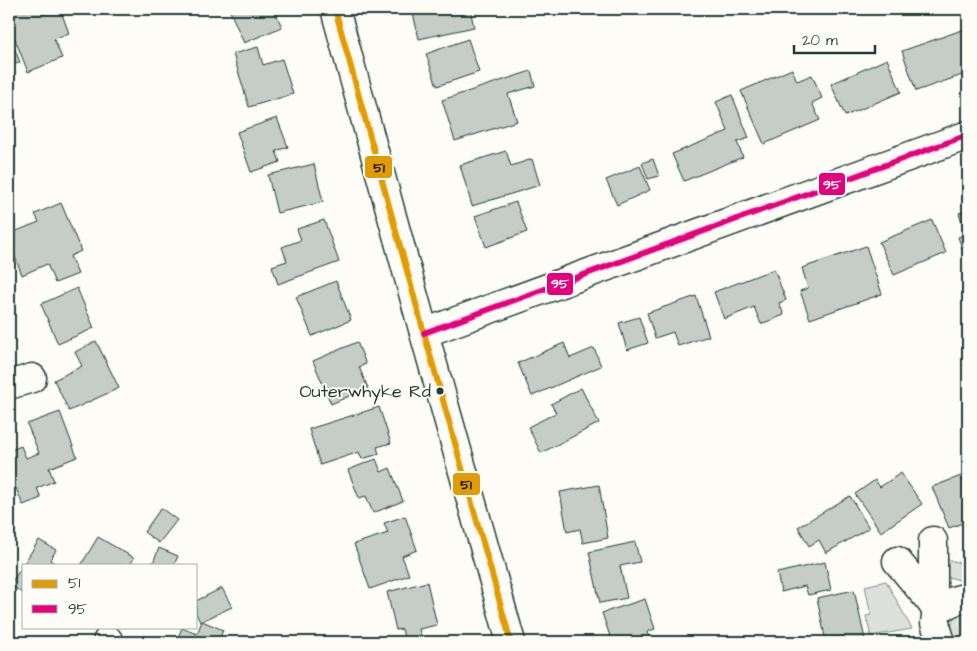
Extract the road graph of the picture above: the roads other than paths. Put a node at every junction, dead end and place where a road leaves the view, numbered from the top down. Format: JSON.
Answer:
{"nodes":[{"id":1,"x":335,"y":9,"type":"edge"},
{"id":2,"x":968,"y":135,"type":"edge"},
{"id":3,"x":424,"y":333,"type":"junction"},
{"id":4,"x":933,"y":541,"type":"dead end"},
{"id":5,"x":892,"y":564,"type":"dead end"},
{"id":6,"x":968,"y":597,"type":"edge"},
{"id":7,"x":935,"y":607,"type":"junction"},
{"id":8,"x":511,"y":642,"type":"edge"},
{"id":9,"x":941,"y":642,"type":"edge"}],
"edges":[{"from":1,"to":3,"type":"street"},
{"from":2,"to":3,"type":"street"},
{"from":3,"to":8,"type":"street"},
{"from":4,"to":7,"type":"street"},
{"from":5,"to":7,"type":"street"},
{"from":6,"to":7,"type":"street"},
{"from":7,"to":9,"type":"street"}]}
